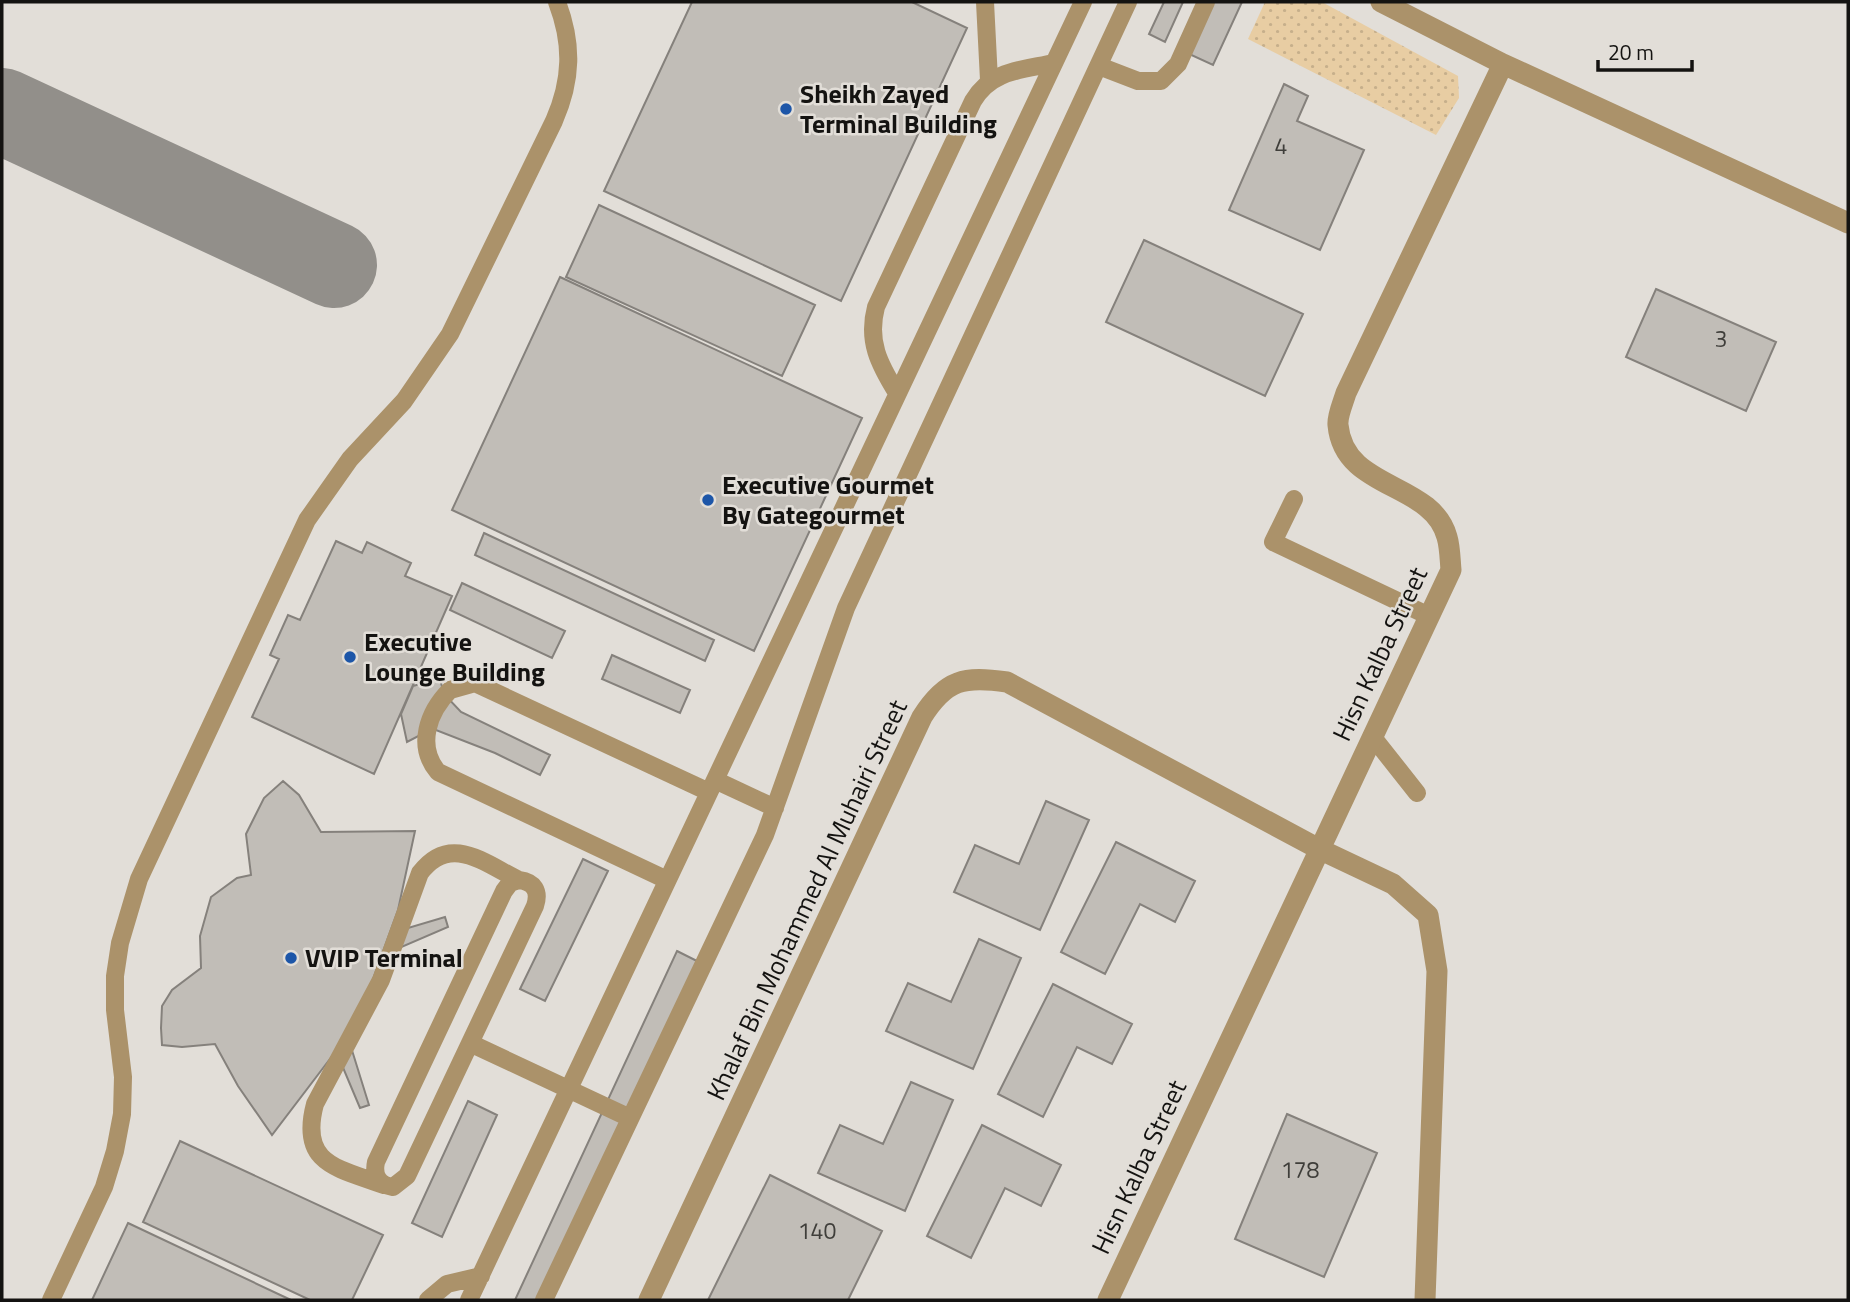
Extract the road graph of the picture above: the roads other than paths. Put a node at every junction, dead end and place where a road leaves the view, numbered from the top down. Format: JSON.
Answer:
{"nodes":[{"id":1,"x":556,"y":2,"type":"edge"},
{"id":2,"x":985,"y":2,"type":"edge"},
{"id":3,"x":1083,"y":2,"type":"edge"},
{"id":4,"x":1128,"y":2,"type":"edge"},
{"id":5,"x":1206,"y":2,"type":"edge"},
{"id":6,"x":1381,"y":2,"type":"edge"},
{"id":7,"x":1054,"y":63,"type":"junction"},
{"id":8,"x":1503,"y":64,"type":"junction"},
{"id":9,"x":1098,"y":66,"type":"junction"},
{"id":10,"x":989,"y":80,"type":"junction"},
{"id":11,"x":1848,"y":223,"type":"edge"},
{"id":12,"x":898,"y":393,"type":"junction"},
{"id":13,"x":1294,"y":499,"type":"dead end"},
{"id":14,"x":1429,"y":616,"type":"junction"},
{"id":15,"x":1372,"y":736,"type":"junction"},
{"id":16,"x":712,"y":786,"type":"junction"},
{"id":17,"x":1417,"y":793,"type":"dead end"},
{"id":18,"x":775,"y":808,"type":"junction"},
{"id":19,"x":1319,"y":849,"type":"junction"},
{"id":20,"x":519,"y":880,"type":"junction"},
{"id":21,"x":667,"y":880,"type":"junction"},
{"id":22,"x":472,"y":1044,"type":"junction"},
{"id":23,"x":569,"y":1089,"type":"junction"},
{"id":24,"x":630,"y":1118,"type":"junction"},
{"id":25,"x":384,"y":1185,"type":"junction"},
{"id":26,"x":481,"y":1276,"type":"junction"},
{"id":27,"x":51,"y":1300,"type":"edge"},
{"id":28,"x":428,"y":1300,"type":"edge"},
{"id":29,"x":469,"y":1300,"type":"edge"},
{"id":30,"x":544,"y":1300,"type":"edge"},
{"id":31,"x":649,"y":1300,"type":"edge"},
{"id":32,"x":1108,"y":1300,"type":"edge"},
{"id":33,"x":1425,"y":1300,"type":"edge"}],
"edges":[{"from":1,"to":27,"type":"lane"},
{"from":2,"to":10,"type":"lane"},
{"from":3,"to":7,"type":"lane"},
{"from":4,"to":9,"type":"lane"},
{"from":5,"to":9,"type":"lane"},
{"from":6,"to":8,"type":"street"},
{"from":7,"to":10,"type":"lane"},
{"from":7,"to":12,"type":"lane"},
{"from":8,"to":11,"type":"street"},
{"from":8,"to":14,"type":"street","name":"Hisn Kalba Street"},
{"from":9,"to":18,"type":"lane"},
{"from":10,"to":12,"type":"lane"},
{"from":12,"to":16,"type":"lane"},
{"from":13,"to":14,"type":"lane"},
{"from":14,"to":15,"type":"street","name":"Hisn Kalba Street"},
{"from":15,"to":17,"type":"lane"},
{"from":15,"to":19,"type":"street","name":"Hisn Kalba Street"},
{"from":16,"to":18,"type":"lane"},
{"from":16,"to":21,"type":"lane"},
{"from":16,"to":21,"type":"lane"},
{"from":18,"to":24,"type":"lane"},
{"from":19,"to":31,"type":"street","name":"Khalaf Bin Mohammed Al Muhairi Street"},
{"from":19,"to":32,"type":"street","name":"Hisn Kalba Street"},
{"from":19,"to":33,"type":"street","name":"Khalaf Bin Mohammed Al Muhairi Street"},
{"from":20,"to":22,"type":"lane"},
{"from":20,"to":25,"type":"lane"},
{"from":20,"to":25,"type":"lane"},
{"from":21,"to":23,"type":"lane"},
{"from":22,"to":23,"type":"lane"},
{"from":22,"to":25,"type":"lane"},
{"from":23,"to":24,"type":"lane"},
{"from":23,"to":26,"type":"lane"},
{"from":24,"to":30,"type":"lane"},
{"from":26,"to":28,"type":"lane"},
{"from":26,"to":29,"type":"lane"}]}
